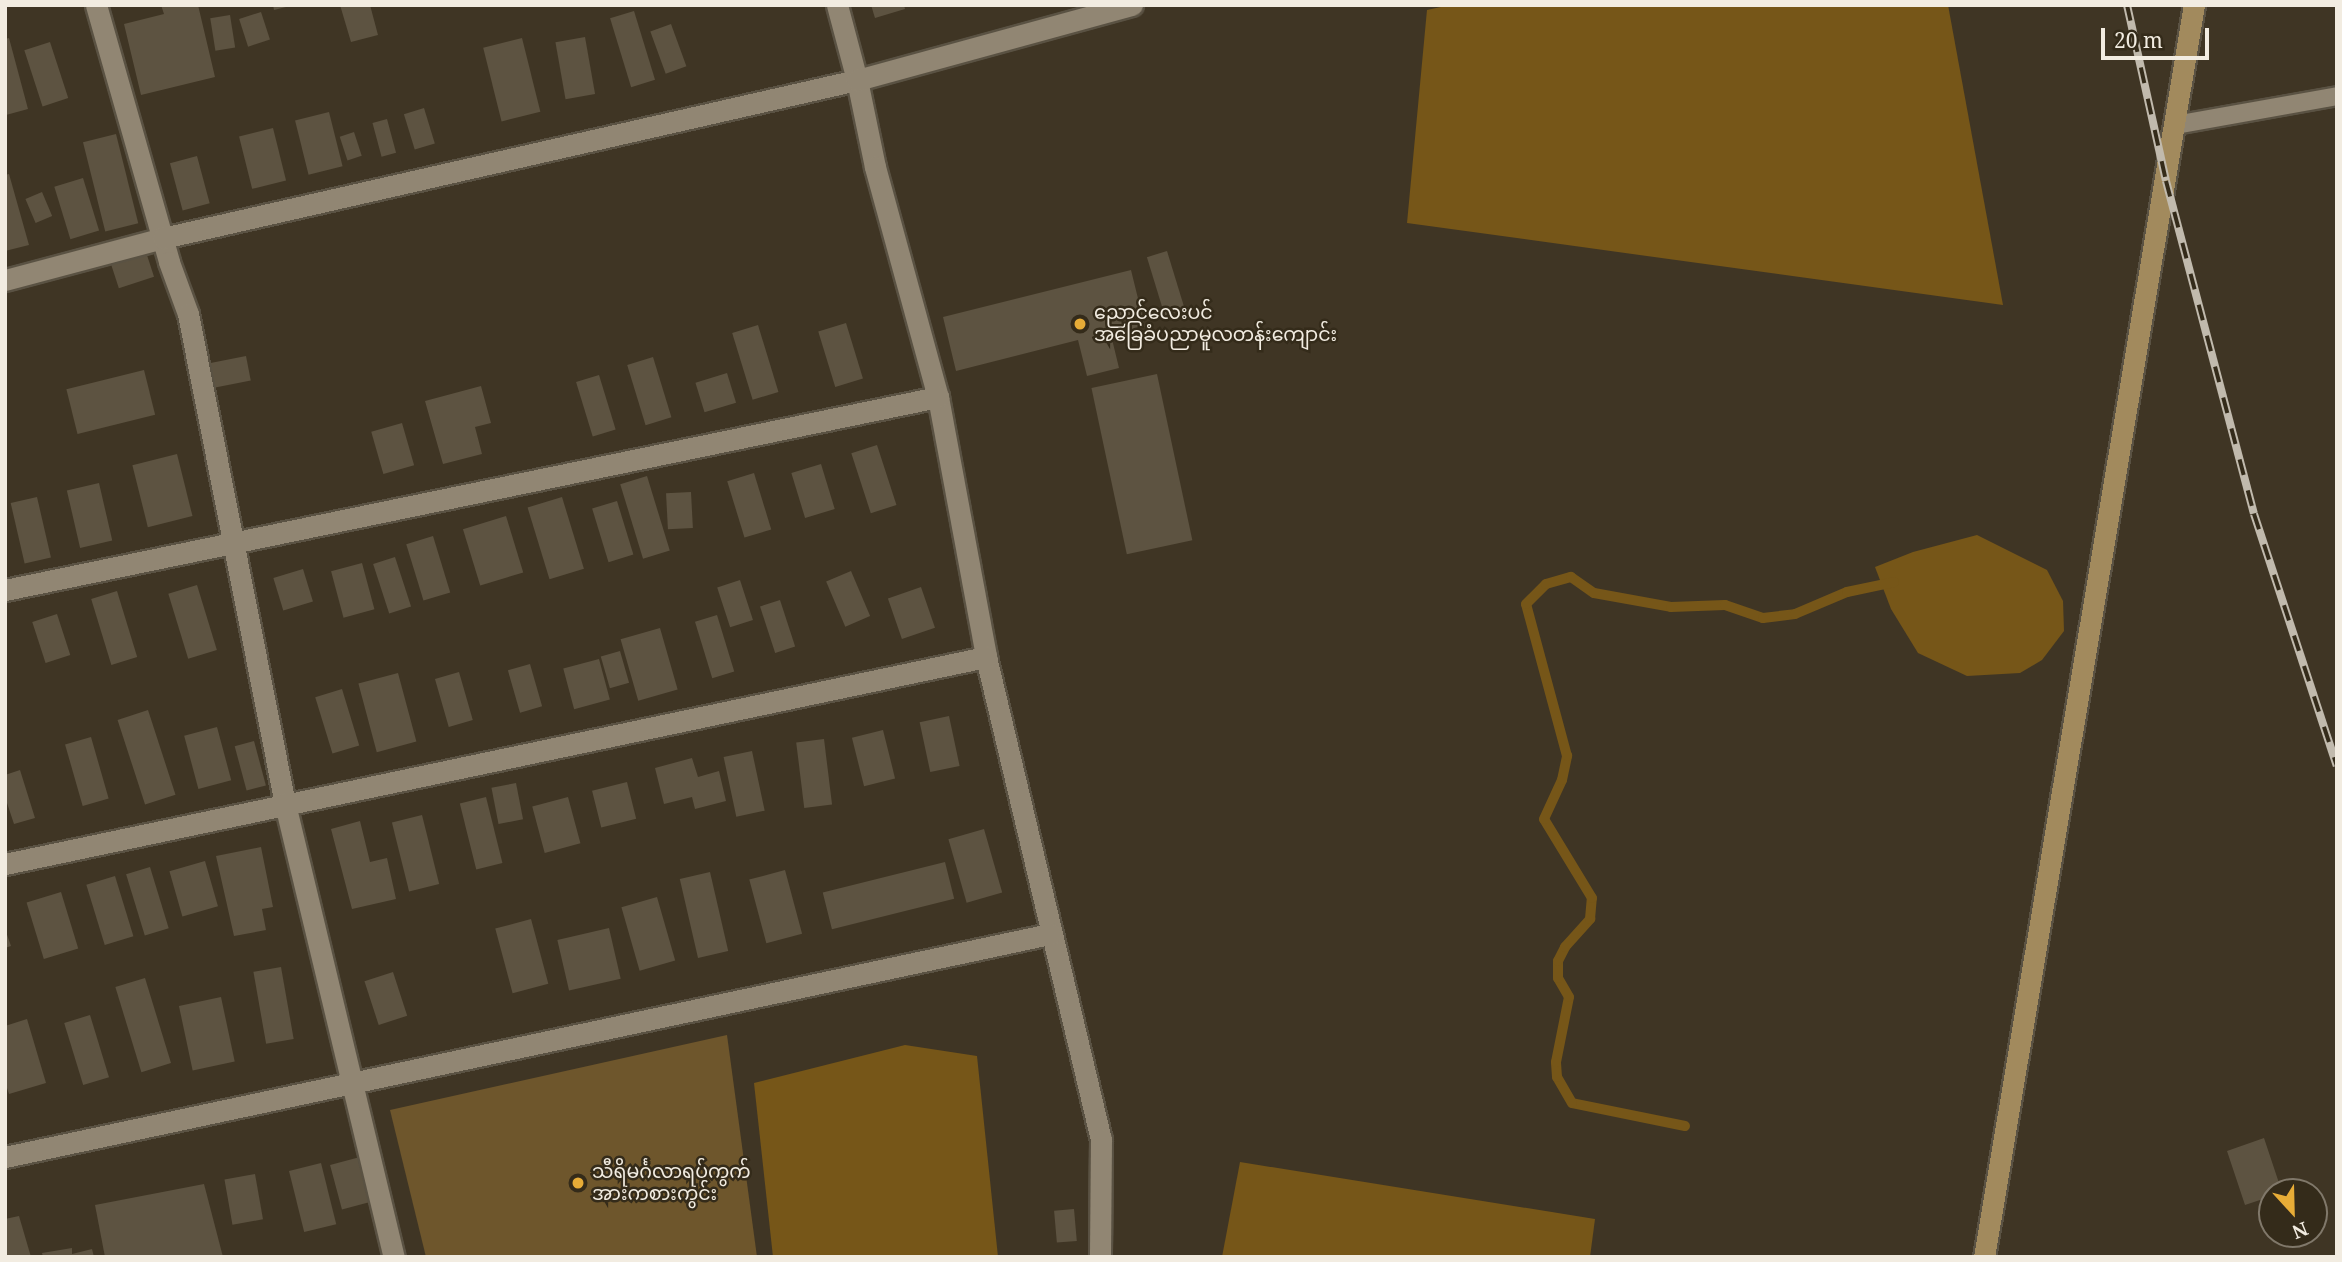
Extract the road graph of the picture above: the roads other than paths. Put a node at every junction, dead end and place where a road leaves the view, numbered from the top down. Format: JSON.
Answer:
{"nodes":[{"id":1,"x":96,"y":5,"type":"edge"},
{"id":2,"x":837,"y":5,"type":"edge"},
{"id":3,"x":1132,"y":5,"type":"edge"},
{"id":4,"x":2194,"y":5,"type":"edge"},
{"id":5,"x":858,"y":80,"type":"junction"},
{"id":6,"x":2337,"y":96,"type":"edge"},
{"id":7,"x":2175,"y":125,"type":"junction"},
{"id":8,"x":163,"y":238,"type":"junction"},
{"id":9,"x":5,"y":280,"type":"edge"},
{"id":10,"x":938,"y":397,"type":"junction"},
{"id":11,"x":232,"y":542,"type":"junction"},
{"id":12,"x":5,"y":590,"type":"edge"},
{"id":13,"x":986,"y":657,"type":"junction"},
{"id":14,"x":285,"y":804,"type":"junction"},
{"id":15,"x":5,"y":864,"type":"edge"},
{"id":16,"x":1050,"y":934,"type":"junction"},
{"id":17,"x":353,"y":1084,"type":"junction"},
{"id":18,"x":5,"y":1157,"type":"edge"},
{"id":19,"x":394,"y":1257,"type":"edge"},
{"id":20,"x":1100,"y":1257,"type":"edge"},
{"id":21,"x":1984,"y":1257,"type":"edge"}],
"edges":[{"from":1,"to":8,"type":"street"},
{"from":2,"to":5,"type":"street"},
{"from":3,"to":5,"type":"street"},
{"from":4,"to":7,"type":"main road"},
{"from":5,"to":8,"type":"street"},
{"from":5,"to":10,"type":"street"},
{"from":6,"to":7,"type":"lane"},
{"from":7,"to":21,"type":"main road"},
{"from":8,"to":9,"type":"street"},
{"from":8,"to":11,"type":"street"},
{"from":10,"to":11,"type":"street"},
{"from":10,"to":13,"type":"street"},
{"from":11,"to":12,"type":"street"},
{"from":11,"to":14,"type":"street"},
{"from":13,"to":14,"type":"street"},
{"from":13,"to":16,"type":"street"},
{"from":14,"to":15,"type":"street"},
{"from":14,"to":17,"type":"street"},
{"from":16,"to":17,"type":"street"},
{"from":16,"to":20,"type":"street"},
{"from":17,"to":18,"type":"street"},
{"from":17,"to":19,"type":"street"}]}
